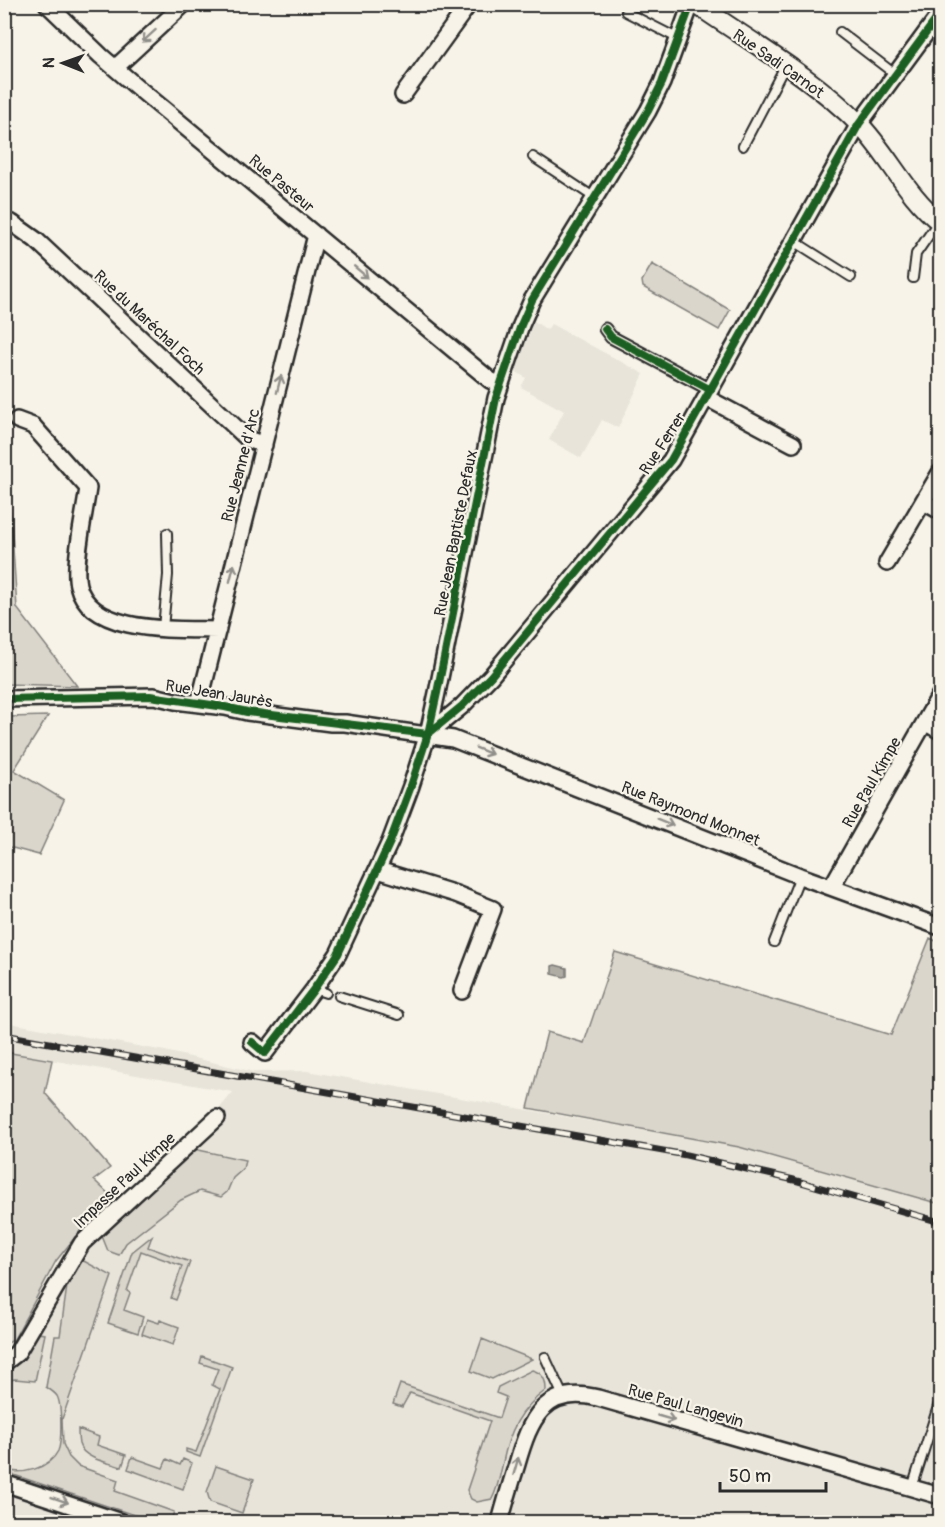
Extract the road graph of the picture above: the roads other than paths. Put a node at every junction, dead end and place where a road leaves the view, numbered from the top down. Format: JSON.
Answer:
{"nodes":[{"id":1,"x":47,"y":4,"type":"edge"},
{"id":2,"x":183,"y":4,"type":"edge"},
{"id":3,"x":469,"y":4,"type":"edge"},
{"id":4,"x":691,"y":4,"type":"edge"},
{"id":5,"x":696,"y":4,"type":"edge"},
{"id":6,"x":626,"y":12,"type":"dead end"},
{"id":7,"x":940,"y":14,"type":"edge"},
{"id":8,"x":840,"y":32,"type":"dead end"},
{"id":9,"x":679,"y":39,"type":"junction"},
{"id":10,"x":786,"y":66,"type":"junction"},
{"id":11,"x":115,"y":68,"type":"junction"},
{"id":12,"x":896,"y":75,"type":"junction"},
{"id":13,"x":404,"y":95,"type":"dead end"},
{"id":14,"x":859,"y":124,"type":"junction"},
{"id":15,"x":743,"y":146,"type":"dead end"},
{"id":16,"x":533,"y":157,"type":"dead end"},
{"id":17,"x":595,"y":198,"type":"junction"},
{"id":18,"x":940,"y":221,"type":"edge"},
{"id":19,"x":12,"y":223,"type":"dead end"},
{"id":20,"x":316,"y":235,"type":"junction"},
{"id":21,"x":794,"y":241,"type":"junction"},
{"id":22,"x":851,"y":277,"type":"dead end"},
{"id":23,"x":913,"y":278,"type":"dead end"},
{"id":24,"x":605,"y":329,"type":"dead end"},
{"id":25,"x":499,"y":384,"type":"junction"},
{"id":26,"x":709,"y":394,"type":"junction"},
{"id":27,"x":17,"y":420,"type":"dead end"},
{"id":28,"x":793,"y":444,"type":"dead end"},
{"id":29,"x":264,"y":445,"type":"junction"},
{"id":30,"x":940,"y":473,"type":"edge"},
{"id":31,"x":924,"y":502,"type":"junction"},
{"id":32,"x":940,"y":511,"type":"edge"},
{"id":33,"x":167,"y":533,"type":"dead end"},
{"id":34,"x":887,"y":563,"type":"dead end"},
{"id":35,"x":163,"y":628,"type":"junction"},
{"id":36,"x":218,"y":630,"type":"junction"},
{"id":37,"x":940,"y":695,"type":"edge"},
{"id":38,"x":4,"y":699,"type":"edge"},
{"id":39,"x":199,"y":704,"type":"junction"},
{"id":40,"x":926,"y":722,"type":"junction"},
{"id":41,"x":940,"y":730,"type":"edge"},
{"id":42,"x":428,"y":734,"type":"junction"},
{"id":43,"x":378,"y":870,"type":"junction"},
{"id":44,"x":800,"y":876,"type":"junction"},
{"id":45,"x":832,"y":886,"type":"junction"},
{"id":46,"x":940,"y":927,"type":"edge"},
{"id":47,"x":774,"y":942,"type":"dead end"},
{"id":48,"x":462,"y":992,"type":"dead end"},
{"id":49,"x":339,"y":996,"type":"dead end"},
{"id":50,"x":399,"y":1015,"type":"dead end"},
{"id":51,"x":252,"y":1042,"type":"dead end"},
{"id":52,"x":217,"y":1118,"type":"dead end"},
{"id":53,"x":545,"y":1358,"type":"dead end"},
{"id":54,"x":4,"y":1363,"type":"edge"},
{"id":55,"x":563,"y":1396,"type":"junction"},
{"id":56,"x":940,"y":1400,"type":"edge"},
{"id":57,"x":4,"y":1483,"type":"edge"},
{"id":58,"x":912,"y":1488,"type":"junction"},
{"id":59,"x":940,"y":1496,"type":"edge"},
{"id":60,"x":121,"y":1522,"type":"edge"},
{"id":61,"x":500,"y":1522,"type":"edge"}],
"edges":[{"from":1,"to":11,"type":"street","name":"Rue Pasteur"},
{"from":2,"to":11,"type":"street","one_way":true},
{"from":3,"to":13,"type":"street"},
{"from":4,"to":9,"type":"street","name":"Rue Jean Baptiste Defaux"},
{"from":5,"to":10,"type":"street","name":"Rue Sadi Carnot"},
{"from":6,"to":9,"type":"lane"},
{"from":7,"to":12,"type":"street","name":"Rue Ferrer"},
{"from":8,"to":12,"type":"lane"},
{"from":9,"to":17,"type":"street","name":"Rue Jean Baptiste Defaux"},
{"from":10,"to":14,"type":"street","name":"Rue Sadi Carnot"},
{"from":10,"to":15,"type":"lane"},
{"from":11,"to":20,"type":"street","name":"Rue Pasteur"},
{"from":12,"to":14,"type":"street","name":"Rue Ferrer"},
{"from":14,"to":18,"type":"street","name":"Rue Sadi Carnot"},
{"from":14,"to":21,"type":"street","name":"Rue Ferrer"},
{"from":16,"to":17,"type":"lane"},
{"from":17,"to":25,"type":"street","name":"Rue Jean Baptiste Defaux"},
{"from":18,"to":23,"type":"lane"},
{"from":19,"to":29,"type":"street","name":"Rue du Maréchal Foch"},
{"from":20,"to":25,"type":"street","name":"Rue Pasteur","one_way":true},
{"from":29,"to":20,"type":"street","name":"Rue Jeanne d'Arc","one_way":true},
{"from":21,"to":22,"type":"lane"},
{"from":21,"to":26,"type":"street","name":"Rue Ferrer"},
{"from":24,"to":26,"type":"street"},
{"from":25,"to":42,"type":"street","name":"Rue Jean Baptiste Defaux"},
{"from":26,"to":28,"type":"street"},
{"from":26,"to":42,"type":"street","name":"Rue Ferrer"},
{"from":27,"to":35,"type":"street"},
{"from":36,"to":29,"type":"street","name":"Rue Jeanne d'Arc","one_way":true},
{"from":30,"to":31,"type":"street"},
{"from":31,"to":32,"type":"street"},
{"from":31,"to":34,"type":"street"},
{"from":33,"to":35,"type":"lane"},
{"from":35,"to":36,"type":"street"},
{"from":36,"to":39,"type":"street","name":"Rue Jeanne d'Arc"},
{"from":37,"to":40,"type":"street","name":"Rue Paul Kimpe"},
{"from":38,"to":39,"type":"street","name":"Rue Jean Jaurès"},
{"from":39,"to":42,"type":"street","name":"Rue Jean Jaurès"},
{"from":40,"to":41,"type":"street"},
{"from":40,"to":45,"type":"street","name":"Rue Paul Kimpe"},
{"from":42,"to":43,"type":"street","name":"Rue Jean Baptiste Defaux"},
{"from":42,"to":44,"type":"street","name":"Rue Raymond Monnet","one_way":true},
{"from":43,"to":48,"type":"street"},
{"from":43,"to":51,"type":"street","name":"Rue Jean Baptiste Defaux"},
{"from":44,"to":45,"type":"street","name":"Rue Raymond Monnet"},
{"from":44,"to":47,"type":"lane"},
{"from":45,"to":46,"type":"street","name":"Rue Raymond Monnet"},
{"from":49,"to":50,"type":"lane"},
{"from":52,"to":54,"type":"street","name":"Impasse Paul Kimpe"},
{"from":53,"to":55,"type":"lane"},
{"from":55,"to":58,"type":"street","name":"Rue Paul Langevin","one_way":true},
{"from":61,"to":55,"type":"street","one_way":true},
{"from":56,"to":58,"type":"lane"},
{"from":57,"to":60,"type":"street","one_way":true},
{"from":58,"to":59,"type":"street","name":"Rue Paul Langevin"}]}
